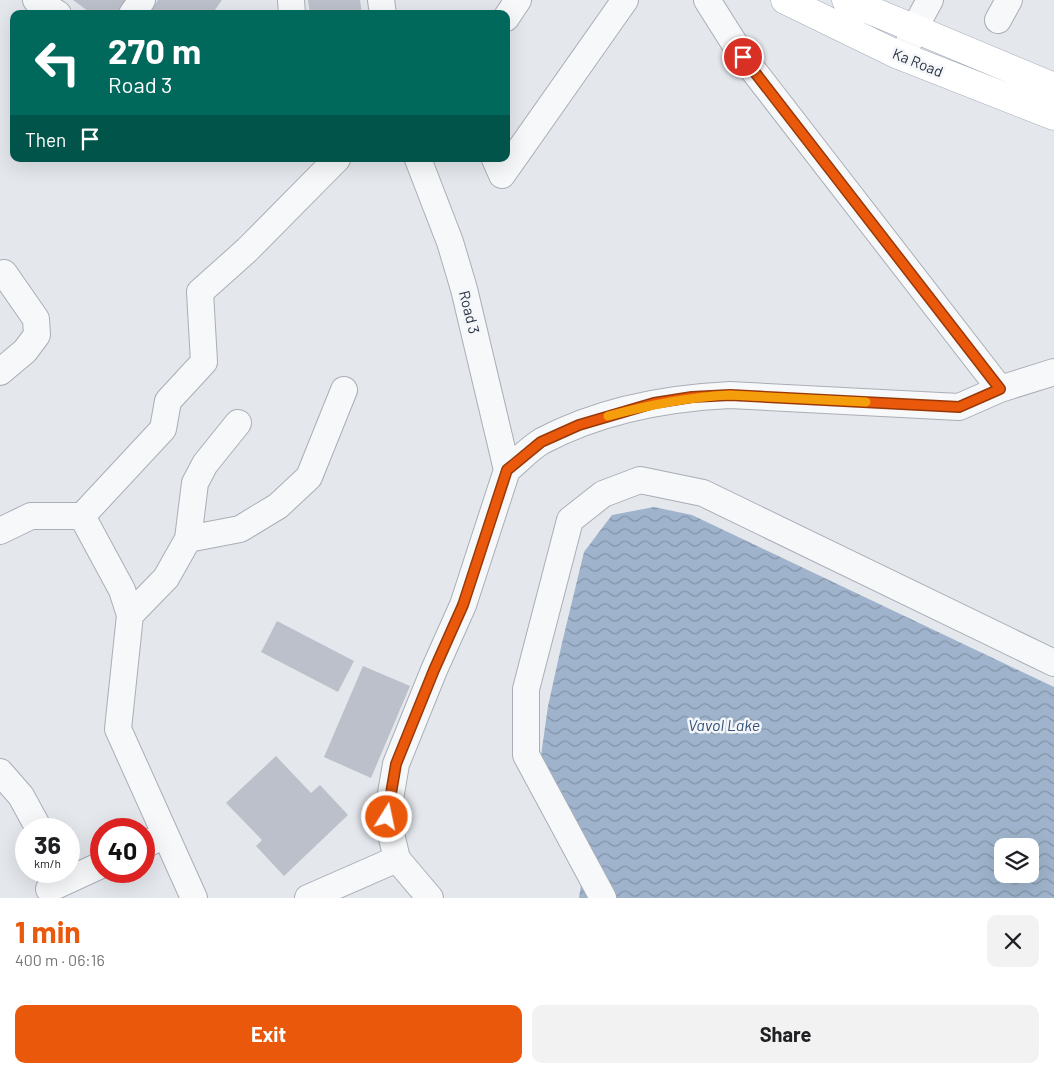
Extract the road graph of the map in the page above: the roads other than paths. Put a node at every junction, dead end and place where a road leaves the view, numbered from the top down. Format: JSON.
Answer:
{"nodes":[{"id":1,"x":518,"y":0,"type":"edge"},
{"id":2,"x":625,"y":0,"type":"edge"},
{"id":3,"x":707,"y":0,"type":"edge"},
{"id":4,"x":785,"y":0,"type":"edge"},
{"id":5,"x":846,"y":0,"type":"edge"},
{"id":6,"x":930,"y":0,"type":"edge"},
{"id":7,"x":510,"y":12,"type":"edge"},
{"id":8,"x":914,"y":29,"type":"junction"},
{"id":9,"x":903,"y":57,"type":"junction"},
{"id":10,"x":1054,"y":87,"type":"edge"},
{"id":11,"x":1054,"y":116,"type":"edge"},
{"id":12,"x":333,"y":162,"type":"edge"},
{"id":13,"x":419,"y":162,"type":"edge"},
{"id":14,"x":496,"y":162,"type":"edge"},
{"id":15,"x":4,"y":274,"type":"dead end"},
{"id":16,"x":0,"y":372,"type":"edge"},
{"id":17,"x":1043,"y":376,"type":"edge"},
{"id":18,"x":1000,"y":389,"type":"junction"},
{"id":19,"x":344,"y":390,"type":"dead end"},
{"id":20,"x":1054,"y":396,"type":"edge"},
{"id":21,"x":238,"y":423,"type":"dead end"},
{"id":22,"x":507,"y":470,"type":"junction"},
{"id":23,"x":82,"y":516,"type":"junction"},
{"id":24,"x":0,"y":531,"type":"edge"},
{"id":25,"x":188,"y":539,"type":"junction"},
{"id":26,"x":130,"y":615,"type":"junction"},
{"id":27,"x":1054,"y":663,"type":"edge"},
{"id":28,"x":0,"y":772,"type":"edge"},
{"id":29,"x":33,"y":818,"type":"edge"},
{"id":30,"x":147,"y":818,"type":"edge"},
{"id":31,"x":155,"y":841,"type":"edge"},
{"id":32,"x":397,"y":859,"type":"junction"},
{"id":33,"x":90,"y":869,"type":"edge"},
{"id":34,"x":48,"y":886,"type":"edge"},
{"id":35,"x":194,"y":898,"type":"edge"},
{"id":36,"x":308,"y":898,"type":"edge"},
{"id":37,"x":430,"y":898,"type":"edge"},
{"id":38,"x":603,"y":898,"type":"edge"}],
"edges":[{"from":1,"to":7,"type":"street"},
{"from":2,"to":14,"type":"street"},
{"from":3,"to":18,"type":"street"},
{"from":4,"to":9,"type":"main road","name":"Ka Road"},
{"from":5,"to":8,"type":"main road","name":"Ka Road"},
{"from":6,"to":8,"type":"street"},
{"from":8,"to":9,"type":"street"},
{"from":8,"to":10,"type":"main road","name":"Ka Road"},
{"from":9,"to":11,"type":"main road","name":"Ka Road"},
{"from":12,"to":23,"type":"street"},
{"from":13,"to":22,"type":"street","name":"Road 3"},
{"from":15,"to":16,"type":"street"},
{"from":17,"to":18,"type":"street"},
{"from":17,"to":20,"type":"street"},
{"from":18,"to":22,"type":"street"},
{"from":19,"to":25,"type":"street"},
{"from":21,"to":25,"type":"street"},
{"from":22,"to":32,"type":"street"},
{"from":23,"to":24,"type":"street"},
{"from":23,"to":26,"type":"street"},
{"from":25,"to":26,"type":"street"},
{"from":26,"to":30,"type":"street"},
{"from":27,"to":38,"type":"street"},
{"from":28,"to":29,"type":"street"},
{"from":31,"to":35,"type":"street"},
{"from":32,"to":36,"type":"street"},
{"from":32,"to":37,"type":"street"},
{"from":33,"to":34,"type":"street"}]}
